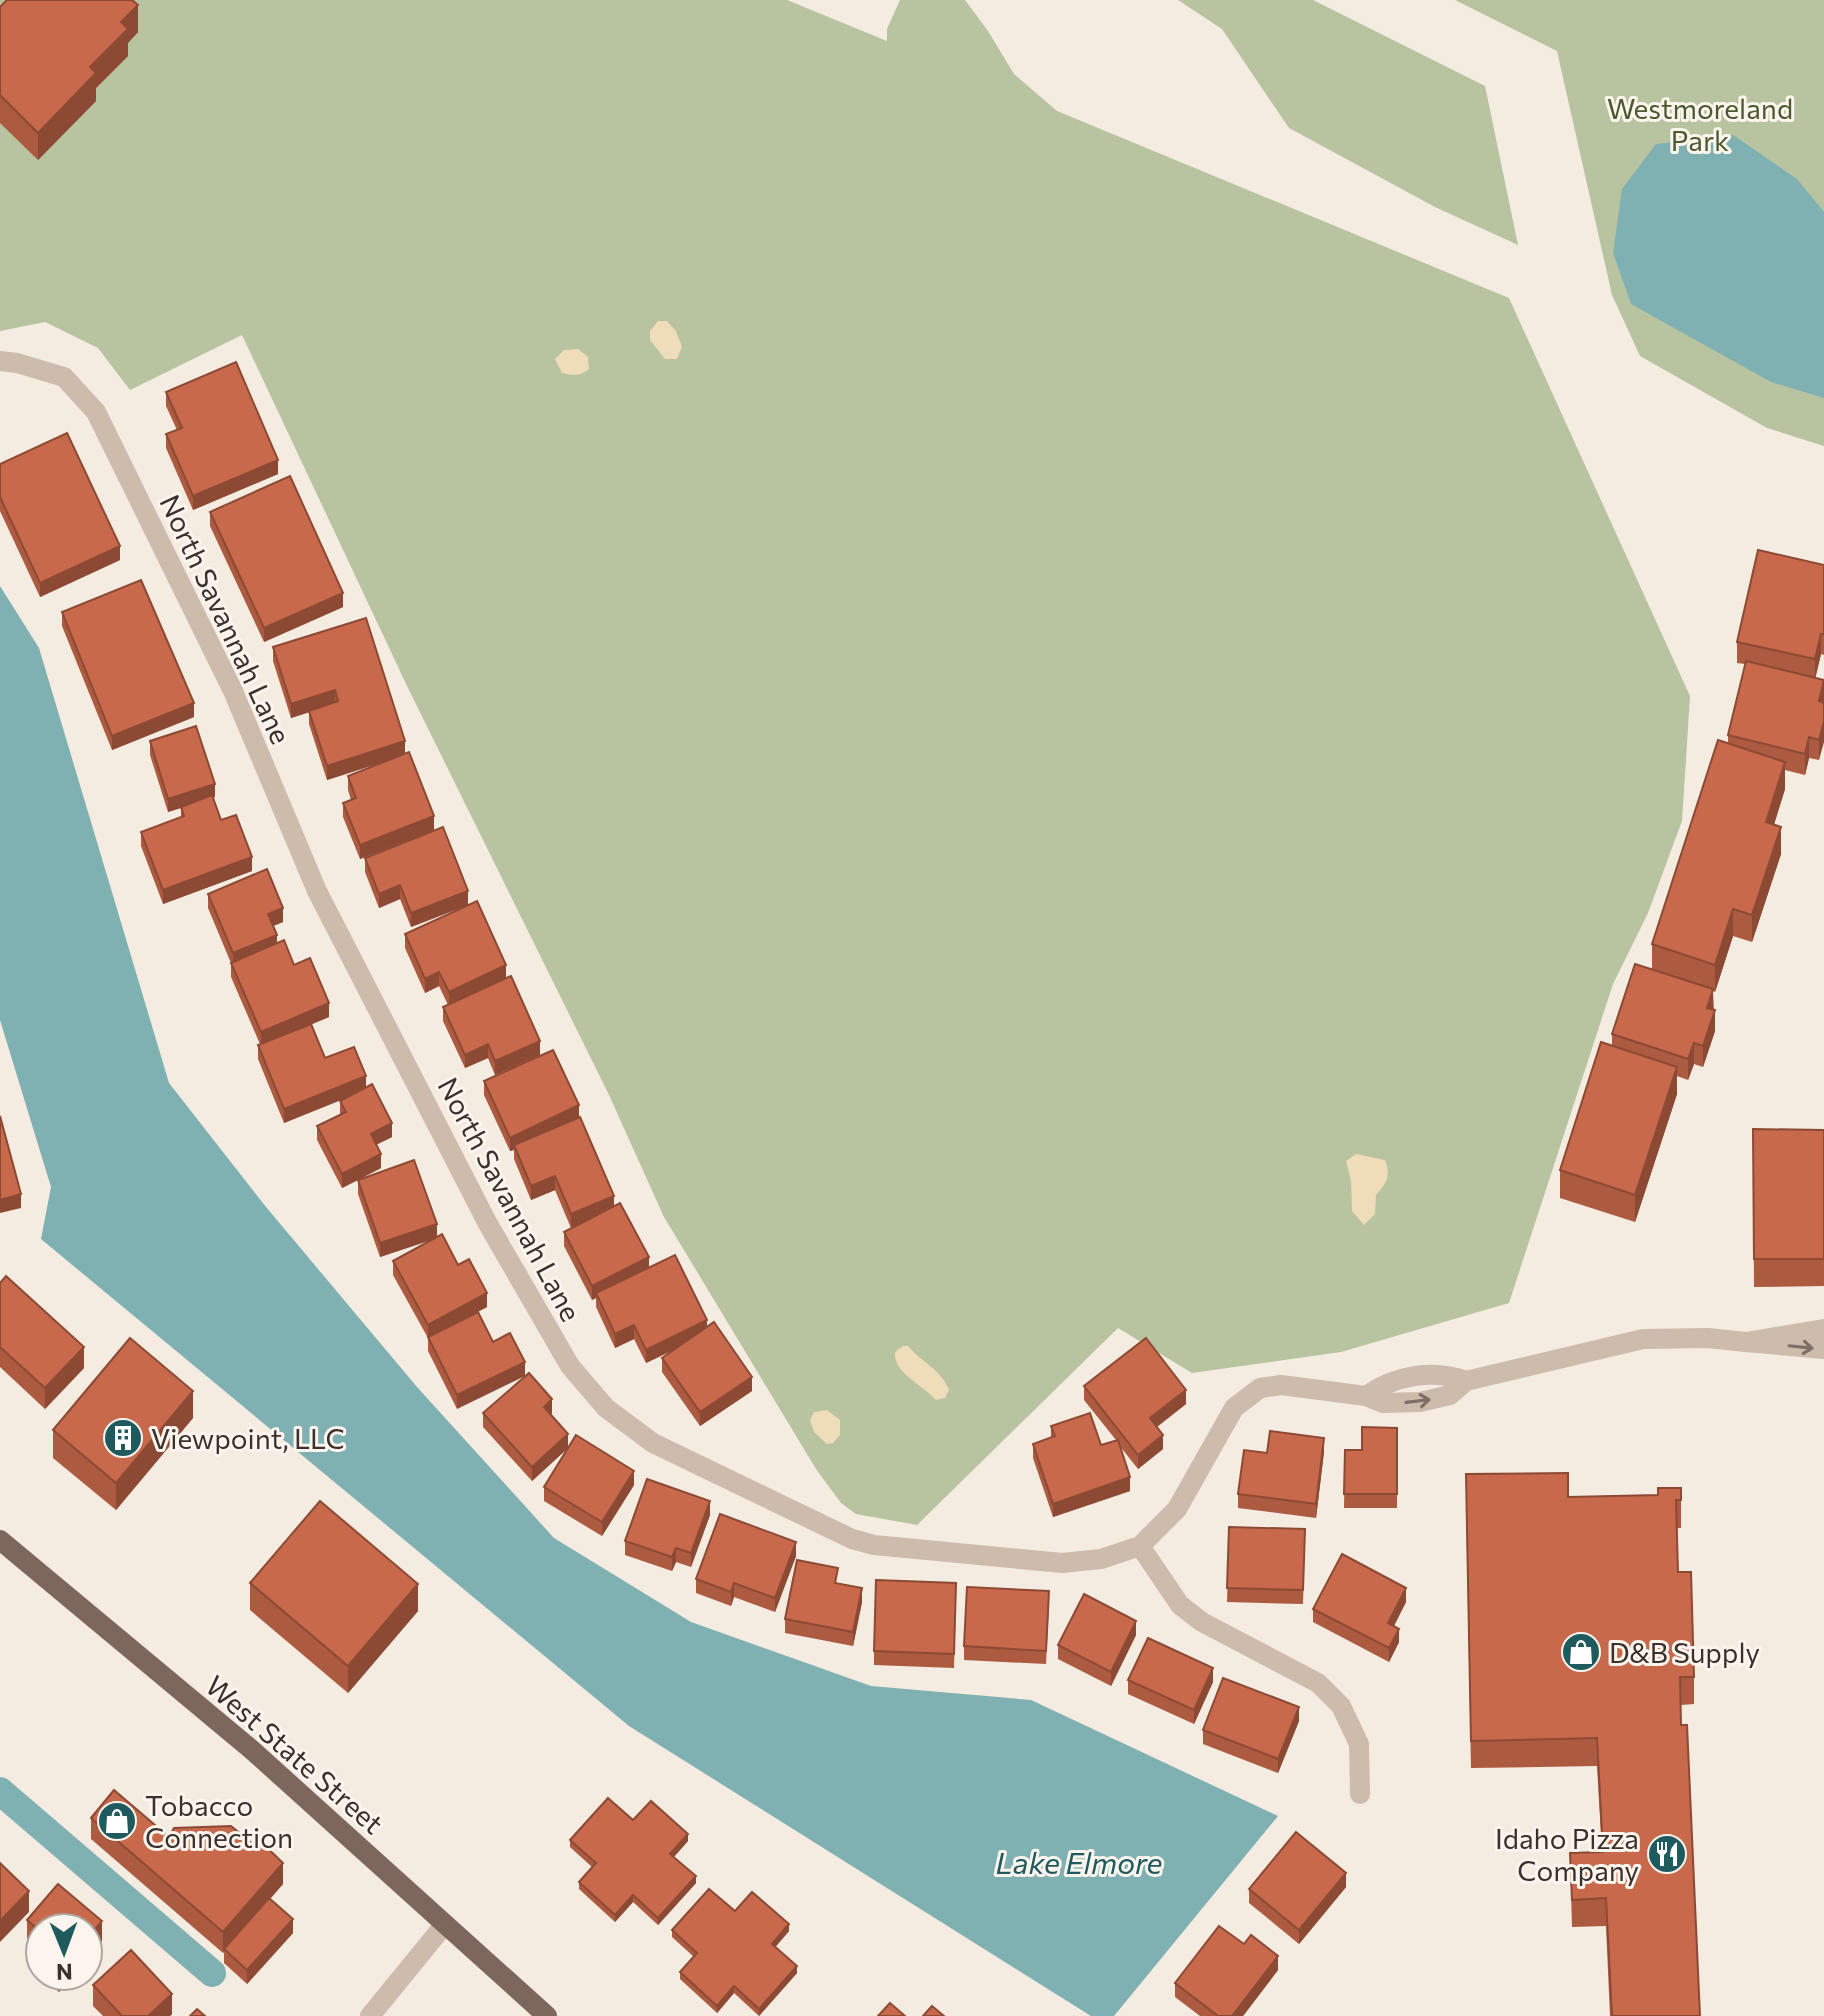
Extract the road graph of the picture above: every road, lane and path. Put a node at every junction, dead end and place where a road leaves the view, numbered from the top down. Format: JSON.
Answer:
{"nodes":[{"id":1,"x":0,"y":361,"type":"edge"},
{"id":2,"x":1824,"y":1329,"type":"edge"},
{"id":3,"x":1746,"y":1342,"type":"junction"},
{"id":4,"x":1824,"y":1349,"type":"edge"},
{"id":5,"x":0,"y":1540,"type":"edge"},
{"id":6,"x":1140,"y":1546,"type":"junction"},
{"id":7,"x":1360,"y":1794,"type":"dead end"},
{"id":8,"x":445,"y":1924,"type":"junction"},
{"id":9,"x":370,"y":2016,"type":"edge"},
{"id":10,"x":547,"y":2016,"type":"edge"}],
"edges":[{"from":1,"to":6,"type":"street","name":"North Savannah Lane"},
{"from":2,"to":3,"type":"street"},
{"from":3,"to":4,"type":"street","one_way":true},
{"from":3,"to":6,"type":"street","name":"North Savannah Lane"},
{"from":5,"to":8,"type":"main road","name":"West State Street"},
{"from":6,"to":7,"type":"street"},
{"from":8,"to":9,"type":"street"},
{"from":8,"to":10,"type":"main road","name":"West State Street"}]}
